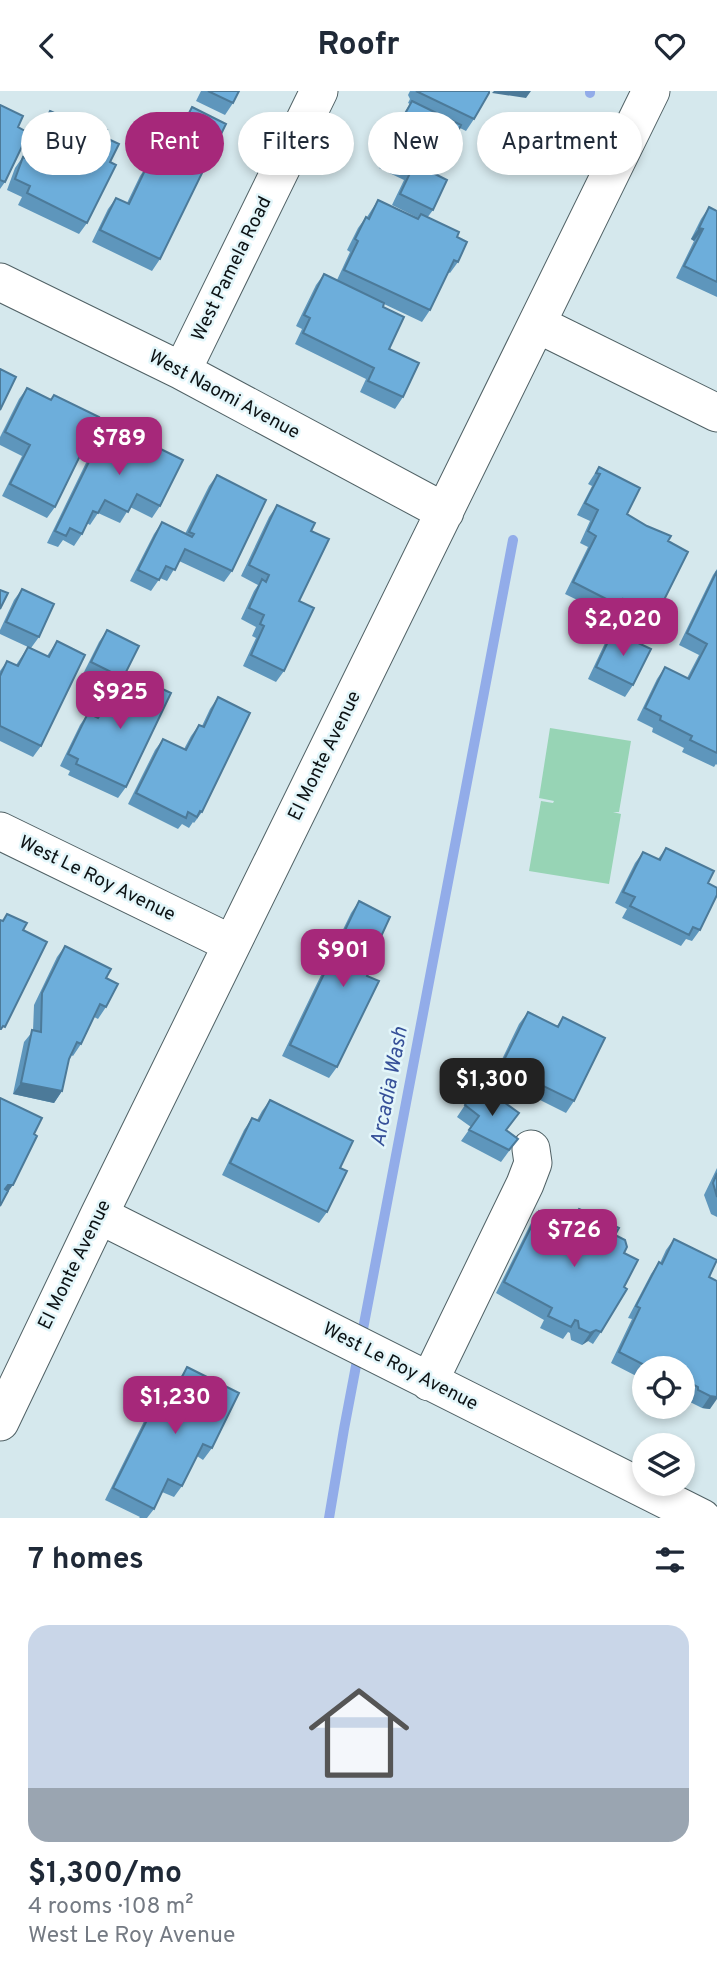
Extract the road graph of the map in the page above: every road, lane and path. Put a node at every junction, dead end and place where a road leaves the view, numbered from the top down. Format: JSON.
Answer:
{"nodes":[{"id":1,"x":319,"y":91,"type":"edge"},
{"id":2,"x":651,"y":91,"type":"edge"},
{"id":3,"x":0,"y":282,"type":"edge"},
{"id":4,"x":537,"y":324,"type":"junction"},
{"id":5,"x":182,"y":371,"type":"junction"},
{"id":6,"x":717,"y":413,"type":"edge"},
{"id":7,"x":445,"y":512,"type":"junction"},
{"id":8,"x":0,"y":831,"type":"edge"},
{"id":9,"x":232,"y":944,"type":"junction"},
{"id":10,"x":531,"y":1149,"type":"dead end"},
{"id":11,"x":99,"y":1215,"type":"junction"},
{"id":12,"x":429,"y":1382,"type":"junction"},
{"id":13,"x":0,"y":1422,"type":"edge"},
{"id":14,"x":702,"y":1518,"type":"edge"}],
"edges":[{"from":1,"to":5,"type":"street","name":"West Pamela Road"},
{"from":2,"to":4,"type":"street","name":"El Monte Avenue"},
{"from":3,"to":5,"type":"street","name":"West Naomi Avenue"},
{"from":4,"to":6,"type":"street"},
{"from":4,"to":7,"type":"street","name":"El Monte Avenue"},
{"from":5,"to":7,"type":"street","name":"West Naomi Avenue"},
{"from":7,"to":9,"type":"street","name":"El Monte Avenue"},
{"from":8,"to":9,"type":"street","name":"West Le Roy Avenue"},
{"from":9,"to":11,"type":"street","name":"El Monte Avenue"},
{"from":10,"to":12,"type":"street"},
{"from":11,"to":12,"type":"street","name":"West Le Roy Avenue"},
{"from":11,"to":13,"type":"street","name":"El Monte Avenue"},
{"from":12,"to":14,"type":"street","name":"West Le Roy Avenue"}]}
